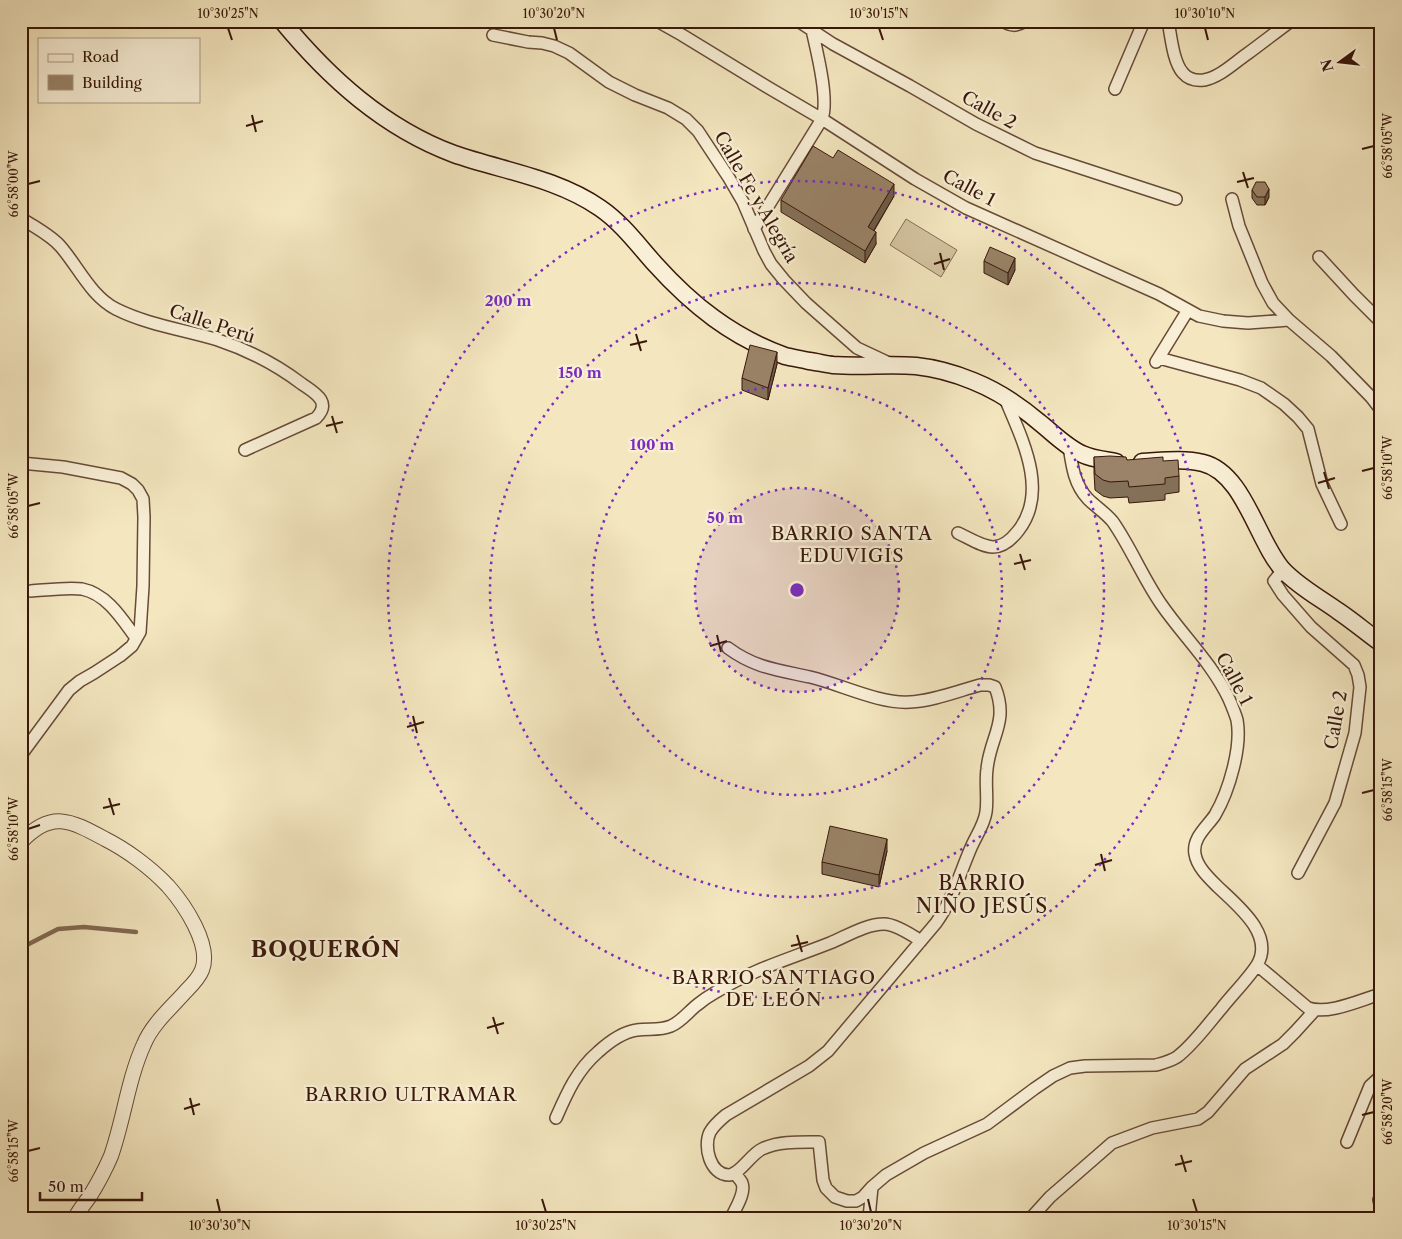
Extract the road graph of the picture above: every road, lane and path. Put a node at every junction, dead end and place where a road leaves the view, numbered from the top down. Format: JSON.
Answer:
{"nodes":[{"id":1,"x":282,"y":21,"type":"edge"},
{"id":2,"x":657,"y":21,"type":"edge"},
{"id":3,"x":798,"y":21,"type":"edge"},
{"id":4,"x":1002,"y":21,"type":"edge"},
{"id":5,"x":1144,"y":21,"type":"edge"},
{"id":6,"x":1168,"y":21,"type":"edge"},
{"id":7,"x":1290,"y":21,"type":"edge"},
{"id":8,"x":1023,"y":23,"type":"edge"},
{"id":9,"x":812,"y":30,"type":"junction"},
{"id":10,"x":493,"y":35,"type":"dead end"},
{"id":11,"x":1116,"y":89,"type":"dead end"},
{"id":12,"x":822,"y":119,"type":"junction"},
{"id":13,"x":1176,"y":199,"type":"dead end"},
{"id":14,"x":1232,"y":199,"type":"dead end"},
{"id":15,"x":21,"y":218,"type":"edge"},
{"id":16,"x":754,"y":229,"type":"junction"},
{"id":17,"x":1319,"y":257,"type":"dead end"},
{"id":18,"x":1188,"y":310,"type":"junction"},
{"id":19,"x":1289,"y":320,"type":"junction"},
{"id":20,"x":1381,"y":322,"type":"edge"},
{"id":21,"x":893,"y":365,"type":"junction"},
{"id":22,"x":1004,"y":396,"type":"junction"},
{"id":23,"x":1381,"y":410,"type":"edge"},
{"id":24,"x":1069,"y":446,"type":"junction"},
{"id":25,"x":245,"y":450,"type":"dead end"},
{"id":26,"x":21,"y":463,"type":"edge"},
{"id":27,"x":1342,"y":524,"type":"dead end"},
{"id":28,"x":958,"y":533,"type":"dead end"},
{"id":29,"x":1283,"y":570,"type":"junction"},
{"id":30,"x":31,"y":591,"type":"dead end"},
{"id":31,"x":136,"y":638,"type":"junction"},
{"id":32,"x":1381,"y":643,"type":"edge"},
{"id":33,"x":728,"y":648,"type":"dead end"},
{"id":34,"x":21,"y":755,"type":"edge"},
{"id":35,"x":21,"y":842,"type":"edge"},
{"id":36,"x":1298,"y":873,"type":"dead end"},
{"id":37,"x":922,"y":941,"type":"junction"},
{"id":38,"x":1257,"y":965,"type":"junction"},
{"id":39,"x":1381,"y":994,"type":"edge"},
{"id":40,"x":1315,"y":1010,"type":"junction"},
{"id":41,"x":1381,"y":1076,"type":"edge"},
{"id":42,"x":556,"y":1118,"type":"dead end"},
{"id":43,"x":1347,"y":1142,"type":"dead end"},
{"id":44,"x":734,"y":1173,"type":"junction"},
{"id":45,"x":872,"y":1187,"type":"junction"},
{"id":46,"x":1381,"y":1196,"type":"edge"},
{"id":47,"x":1381,"y":1206,"type":"edge"},
{"id":48,"x":75,"y":1218,"type":"edge"},
{"id":49,"x":731,"y":1218,"type":"edge"},
{"id":50,"x":869,"y":1218,"type":"edge"},
{"id":51,"x":1032,"y":1218,"type":"edge"}],
"edges":[{"from":1,"to":21,"type":"main road"},
{"from":2,"to":12,"type":"street","name":"Calle 1"},
{"from":3,"to":9,"type":"street","name":"Calle 2"},
{"from":4,"to":8,"type":"street"},
{"from":5,"to":11,"type":"street"},
{"from":6,"to":7,"type":"street"},
{"from":9,"to":12,"type":"street"},
{"from":9,"to":13,"type":"street","name":"Calle 2"},
{"from":10,"to":16,"type":"street","name":"Calle Fe y Alegría"},
{"from":12,"to":16,"type":"street"},
{"from":12,"to":18,"type":"street","name":"Calle 1"},
{"from":14,"to":19,"type":"street"},
{"from":15,"to":25,"type":"street","name":"Calle Perú"},
{"from":16,"to":21,"type":"street","name":"Calle Fe y Alegría"},
{"from":17,"to":20,"type":"street"},
{"from":18,"to":19,"type":"street","name":"Calle 1"},
{"from":18,"to":27,"type":"street"},
{"from":19,"to":23,"type":"street"},
{"from":21,"to":22,"type":"main road"},
{"from":22,"to":24,"type":"main road"},
{"from":22,"to":28,"type":"street"},
{"from":24,"to":29,"type":"main road"},
{"from":24,"to":38,"type":"street","name":"Calle 1"},
{"from":26,"to":31,"type":"street"},
{"from":29,"to":32,"type":"main road"},
{"from":29,"to":36,"type":"street","name":"Calle 2"},
{"from":30,"to":31,"type":"street"},
{"from":31,"to":34,"type":"street"},
{"from":33,"to":37,"type":"street"},
{"from":35,"to":48,"type":"street"},
{"from":37,"to":42,"type":"street"},
{"from":37,"to":44,"type":"street"},
{"from":38,"to":40,"type":"street"},
{"from":38,"to":45,"type":"street"},
{"from":39,"to":40,"type":"street"},
{"from":40,"to":51,"type":"street"},
{"from":41,"to":43,"type":"street"},
{"from":44,"to":45,"type":"street"},
{"from":44,"to":49,"type":"street"},
{"from":45,"to":50,"type":"street"},
{"from":46,"to":47,"type":"street"}]}
